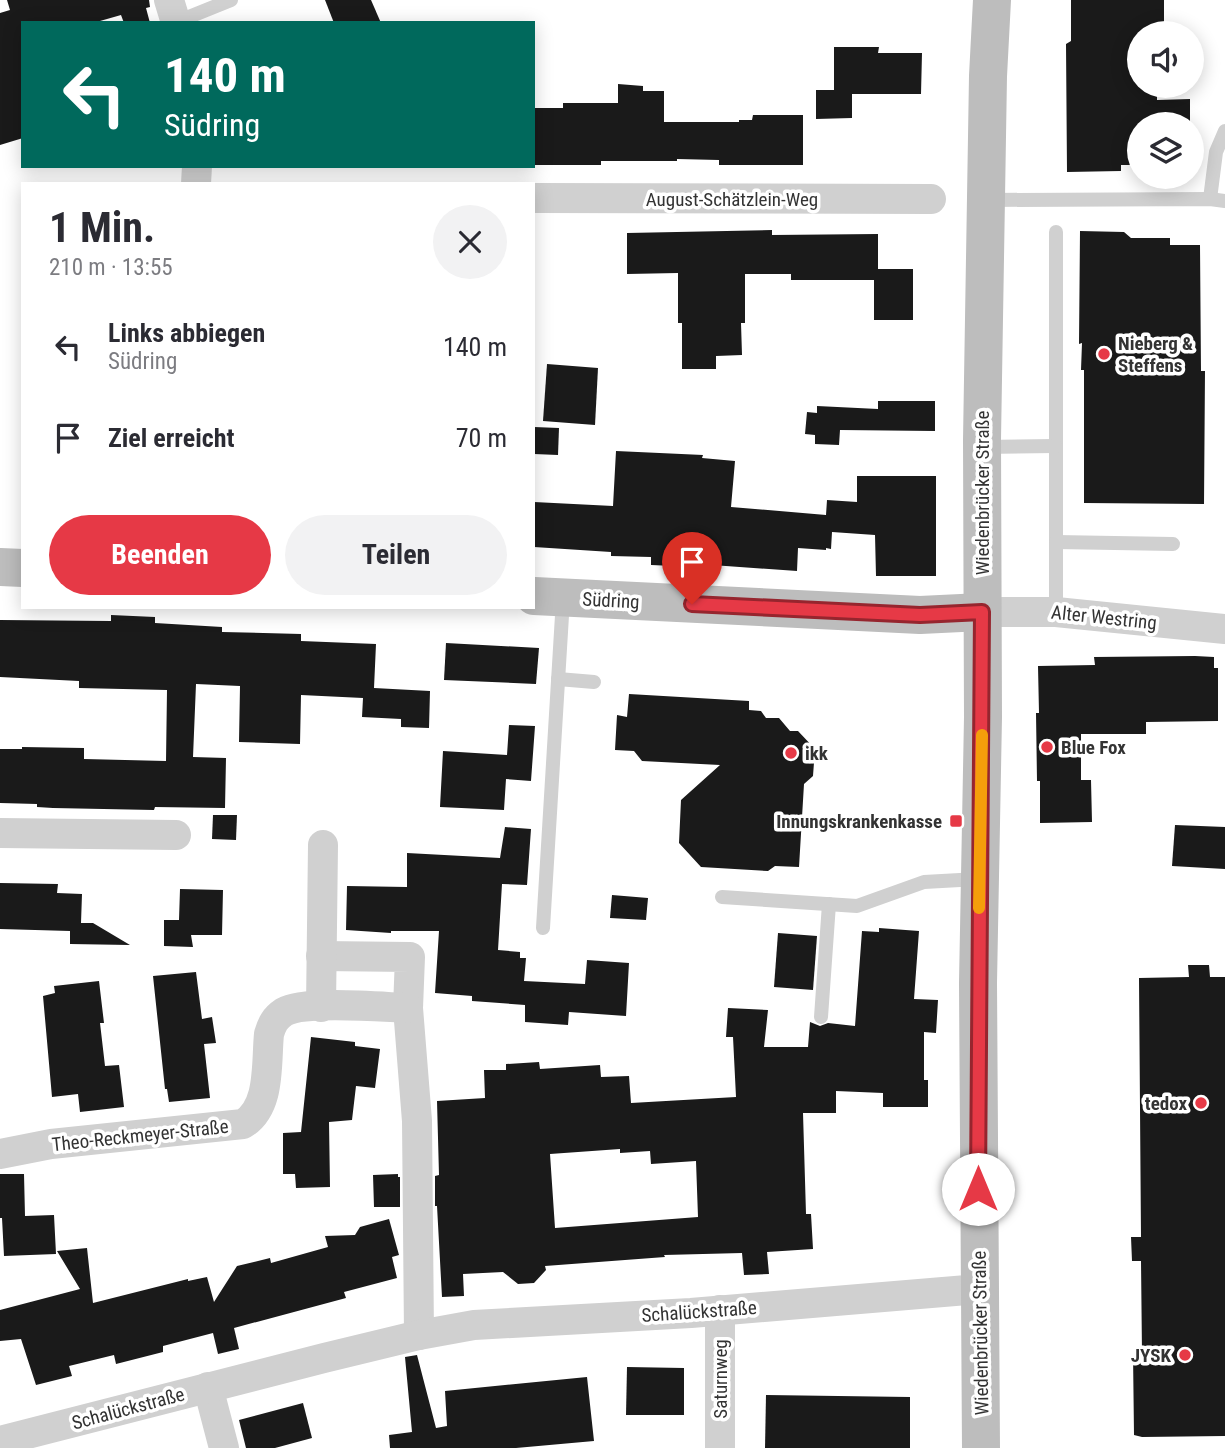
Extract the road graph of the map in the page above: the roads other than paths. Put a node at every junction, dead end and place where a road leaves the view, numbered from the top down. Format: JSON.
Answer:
{"nodes":[{"id":1,"x":169,"y":0,"type":"edge"},
{"id":2,"x":231,"y":0,"type":"edge"},
{"id":3,"x":992,"y":0,"type":"edge"},
{"id":4,"x":174,"y":21,"type":"edge"},
{"id":5,"x":180,"y":21,"type":"edge"},
{"id":6,"x":1225,"y":131,"type":"edge"},
{"id":7,"x":535,"y":198,"type":"edge"},
{"id":8,"x":1210,"y":199,"type":"junction"},
{"id":9,"x":931,"y":200,"type":"dead end"},
{"id":10,"x":985,"y":200,"type":"junction"},
{"id":11,"x":1225,"y":201,"type":"edge"},
{"id":12,"x":1056,"y":232,"type":"dead end"},
{"id":13,"x":1055,"y":446,"type":"junction"},
{"id":14,"x":982,"y":447,"type":"junction"},
{"id":15,"x":1056,"y":542,"type":"junction"},
{"id":16,"x":1173,"y":544,"type":"dead end"},
{"id":17,"x":0,"y":567,"type":"edge"},
{"id":18,"x":21,"y":568,"type":"edge"},
{"id":19,"x":549,"y":597,"type":"edge"},
{"id":20,"x":982,"y":612,"type":"junction"},
{"id":21,"x":1056,"y":612,"type":"junction"},
{"id":22,"x":1225,"y":629,"type":"edge"},
{"id":23,"x":558,"y":679,"type":"junction"},
{"id":24,"x":594,"y":682,"type":"dead end"},
{"id":25,"x":0,"y":833,"type":"edge"},
{"id":26,"x":176,"y":835,"type":"dead end"},
{"id":27,"x":323,"y":845,"type":"dead end"},
{"id":28,"x":979,"y":879,"type":"junction"},
{"id":29,"x":723,"y":897,"type":"dead end"},
{"id":30,"x":829,"y":904,"type":"junction"},
{"id":31,"x":543,"y":928,"type":"dead end"},
{"id":32,"x":321,"y":956,"type":"junction"},
{"id":33,"x":321,"y":1007,"type":"junction"},
{"id":34,"x":408,"y":1008,"type":"junction"},
{"id":35,"x":821,"y":1017,"type":"dead end"},
{"id":36,"x":0,"y":1154,"type":"edge"},
{"id":37,"x":979,"y":1289,"type":"junction"},
{"id":38,"x":720,"y":1310,"type":"junction"},
{"id":39,"x":419,"y":1335,"type":"junction"},
{"id":40,"x":208,"y":1387,"type":"junction"},
{"id":41,"x":0,"y":1441,"type":"edge"},
{"id":42,"x":224,"y":1448,"type":"edge"},
{"id":43,"x":720,"y":1448,"type":"edge"},
{"id":44,"x":981,"y":1448,"type":"edge"}],
"edges":[{"from":1,"to":4,"type":"street"},
{"from":2,"to":5,"type":"lane"},
{"from":3,"to":10,"type":"street","name":"Wiedenbrücker Straße"},
{"from":6,"to":8,"type":"lane"},
{"from":7,"to":9,"type":"street","name":"August-Schätzlein-Weg"},
{"from":8,"to":10,"type":"lane"},
{"from":8,"to":11,"type":"lane"},
{"from":10,"to":14,"type":"street","name":"Wiedenbrücker Straße"},
{"from":12,"to":13,"type":"lane"},
{"from":13,"to":14,"type":"lane"},
{"from":13,"to":15,"type":"lane"},
{"from":14,"to":20,"type":"street","name":"Wiedenbrücker Straße"},
{"from":15,"to":16,"type":"lane"},
{"from":15,"to":21,"type":"lane"},
{"from":17,"to":18,"type":"street"},
{"from":19,"to":20,"type":"street","name":"Südring"},
{"from":19,"to":23,"type":"lane"},
{"from":20,"to":21,"type":"street","name":"Alter Westring"},
{"from":20,"to":28,"type":"street","name":"Wiedenbrücker Straße"},
{"from":21,"to":22,"type":"street","name":"Alter Westring"},
{"from":23,"to":24,"type":"lane"},
{"from":23,"to":31,"type":"lane"},
{"from":25,"to":26,"type":"street"},
{"from":27,"to":32,"type":"street"},
{"from":28,"to":30,"type":"lane"},
{"from":28,"to":37,"type":"street","name":"Wiedenbrücker Straße"},
{"from":29,"to":30,"type":"lane"},
{"from":30,"to":35,"type":"lane"},
{"from":32,"to":33,"type":"street"},
{"from":32,"to":34,"type":"street"},
{"from":33,"to":34,"type":"street","name":"Theo-Reckmeyer-Straße"},
{"from":33,"to":36,"type":"street","name":"Theo-Reckmeyer-Straße"},
{"from":34,"to":39,"type":"street"},
{"from":37,"to":38,"type":"street","name":"Schalückstraße"},
{"from":37,"to":44,"type":"street","name":"Wiedenbrücker Straße"},
{"from":38,"to":39,"type":"street","name":"Schalückstraße"},
{"from":38,"to":43,"type":"street","name":"Saturnweg"},
{"from":39,"to":40,"type":"street","name":"Schalückstraße"},
{"from":40,"to":41,"type":"street","name":"Schalückstraße"},
{"from":40,"to":42,"type":"street"}]}
